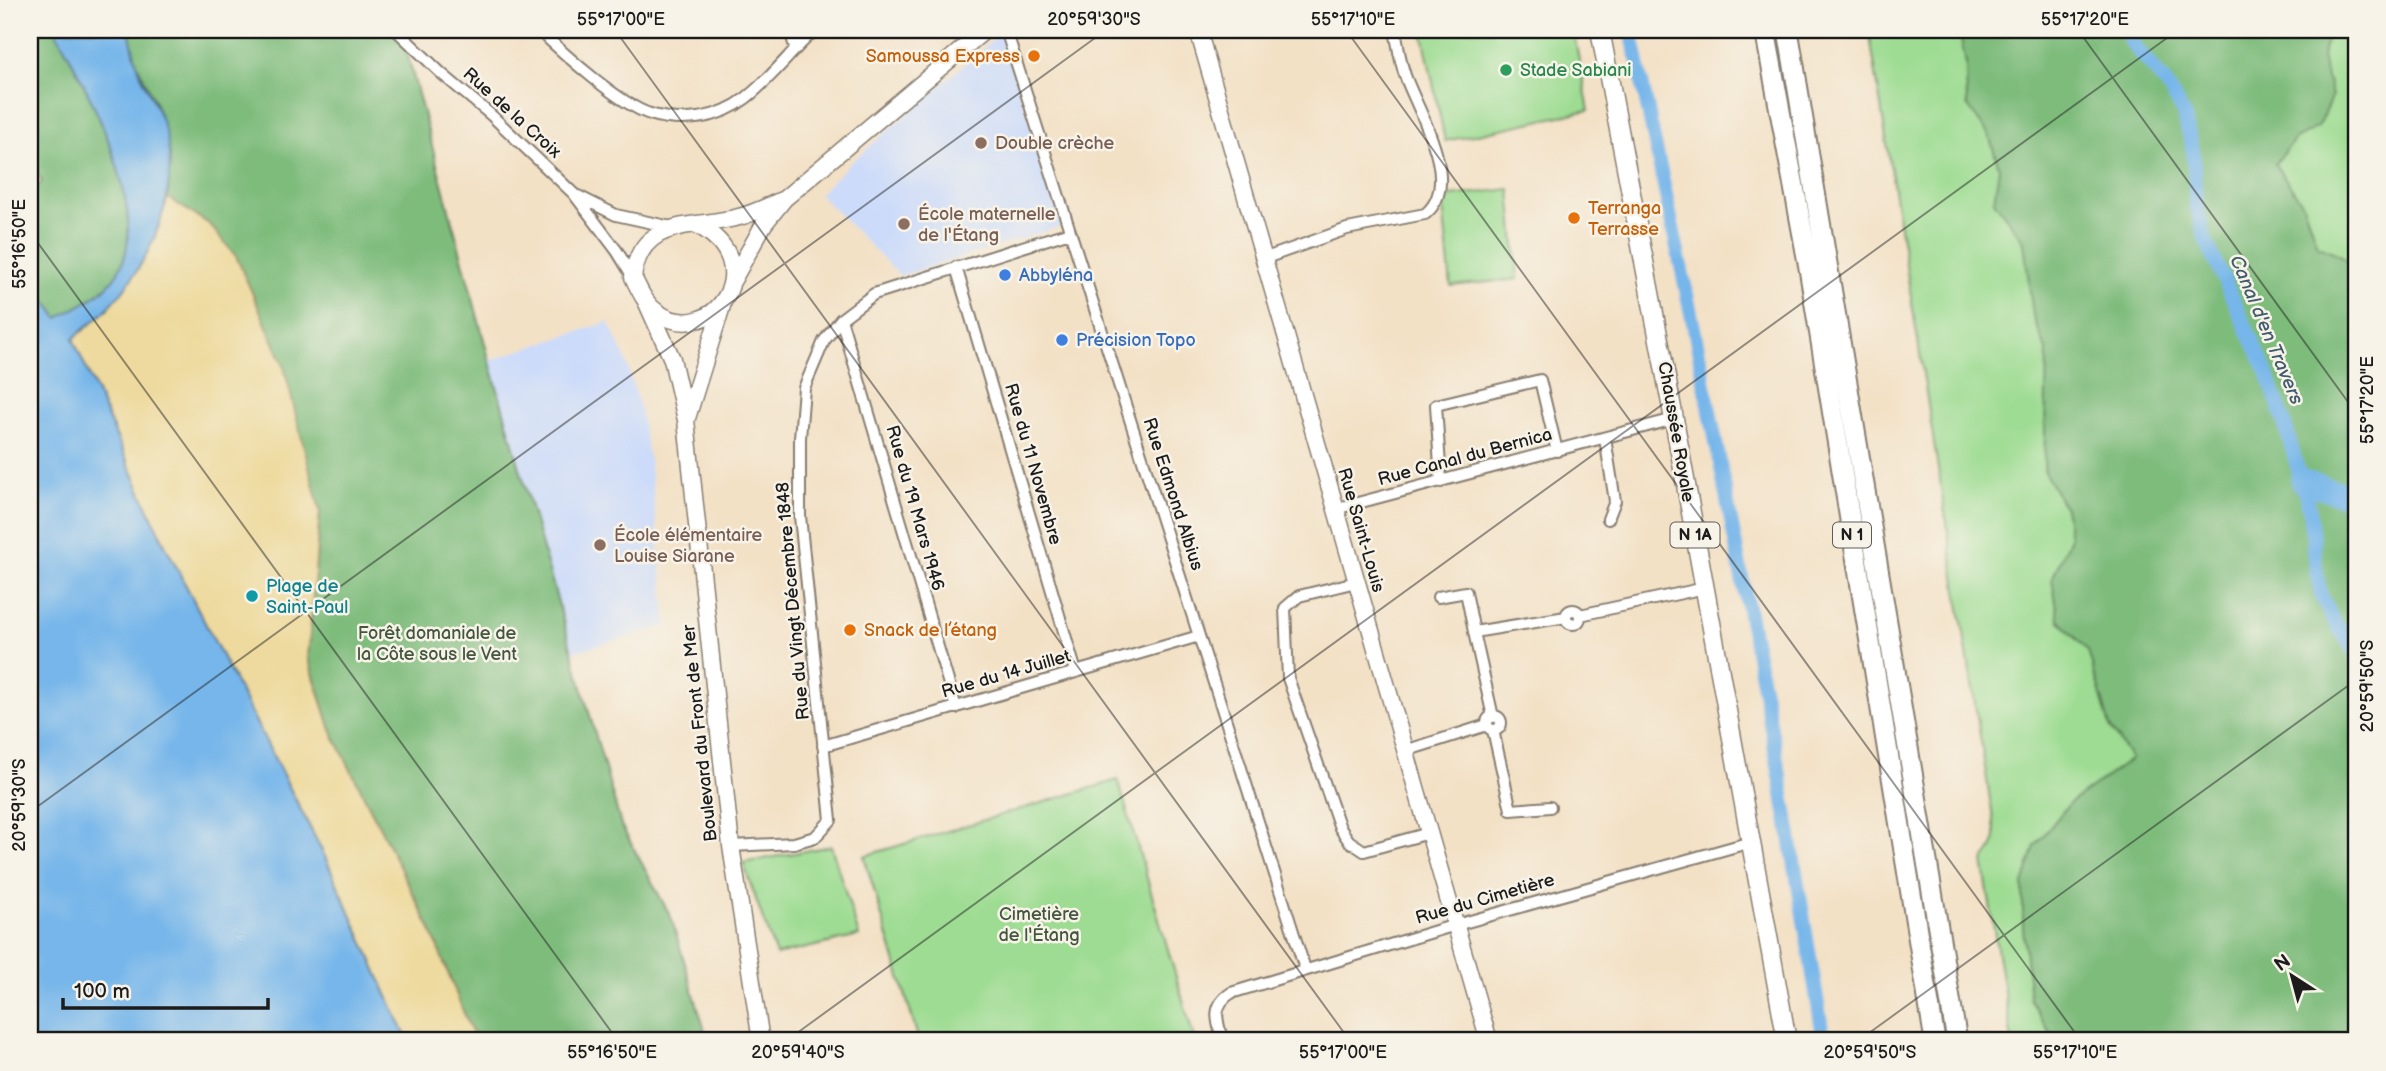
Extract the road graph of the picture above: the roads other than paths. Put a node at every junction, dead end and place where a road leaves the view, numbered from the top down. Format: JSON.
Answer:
{"nodes":[{"id":1,"x":396,"y":30,"type":"edge"},
{"id":2,"x":539,"y":30,"type":"edge"},
{"id":3,"x":790,"y":30,"type":"edge"},
{"id":4,"x":815,"y":30,"type":"edge"},
{"id":5,"x":985,"y":30,"type":"edge"},
{"id":6,"x":1006,"y":30,"type":"edge"},
{"id":7,"x":1198,"y":30,"type":"edge"},
{"id":8,"x":1395,"y":30,"type":"edge"},
{"id":9,"x":1600,"y":30,"type":"edge"},
{"id":10,"x":1765,"y":30,"type":"edge"},
{"id":11,"x":1788,"y":30,"type":"edge"},
{"id":12,"x":795,"y":47,"type":"junction"},
{"id":13,"x":574,"y":194,"type":"junction"},
{"id":14,"x":784,"y":199,"type":"junction"},
{"id":15,"x":697,"y":225,"type":"junction"},
{"id":16,"x":671,"y":227,"type":"junction"},
{"id":17,"x":1070,"y":232,"type":"junction"},
{"id":18,"x":1263,"y":259,"type":"junction"},
{"id":19,"x":956,"y":267,"type":"junction"},
{"id":20,"x":633,"y":277,"type":"junction"},
{"id":21,"x":732,"y":282,"type":"junction"},
{"id":22,"x":646,"y":301,"type":"junction"},
{"id":23,"x":722,"y":306,"type":"junction"},
{"id":24,"x":841,"y":319,"type":"junction"},
{"id":25,"x":1674,"y":419,"type":"junction"},
{"id":26,"x":686,"y":420,"type":"junction"},
{"id":27,"x":1605,"y":438,"type":"junction"},
{"id":28,"x":1557,"y":451,"type":"junction"},
{"id":29,"x":1441,"y":482,"type":"junction"},
{"id":30,"x":1335,"y":509,"type":"junction"},
{"id":31,"x":1608,"y":519,"type":"dead end"},
{"id":32,"x":1356,"y":582,"type":"junction"},
{"id":33,"x":1705,"y":588,"type":"junction"},
{"id":34,"x":1438,"y":597,"type":"dead end"},
{"id":35,"x":1474,"y":632,"type":"junction"},
{"id":36,"x":1199,"y":636,"type":"junction"},
{"id":37,"x":1076,"y":672,"type":"junction"},
{"id":38,"x":956,"y":708,"type":"junction"},
{"id":39,"x":1491,"y":724,"type":"junction"},
{"id":40,"x":823,"y":746,"type":"junction"},
{"id":41,"x":1405,"y":751,"type":"junction"},
{"id":42,"x":1550,"y":807,"type":"dead end"},
{"id":43,"x":1429,"y":833,"type":"junction"},
{"id":44,"x":1751,"y":842,"type":"junction"},
{"id":45,"x":731,"y":846,"type":"junction"},
{"id":46,"x":1457,"y":925,"type":"junction"},
{"id":47,"x":1305,"y":969,"type":"junction"},
{"id":48,"x":761,"y":1041,"type":"edge"},
{"id":49,"x":1223,"y":1041,"type":"edge"},
{"id":50,"x":1486,"y":1041,"type":"edge"},
{"id":51,"x":1787,"y":1041,"type":"edge"},
{"id":52,"x":1935,"y":1041,"type":"edge"},
{"id":53,"x":1957,"y":1041,"type":"edge"}],
"edges":[{"from":1,"to":13,"type":"street","name":"Rue de la Croix"},
{"from":2,"to":12,"type":"street"},
{"from":3,"to":12,"type":"street"},
{"from":4,"to":12,"type":"street"},
{"from":5,"to":14,"type":"main road"},
{"from":6,"to":17,"type":"street","name":"Rue Edmond Albius"},
{"from":7,"to":18,"type":"main road","name":"Rue Saint-Louis"},
{"from":8,"to":18,"type":"street"},
{"from":9,"to":25,"type":"main road","name":"Chaussée Royale","number":"N 1A"},
{"from":10,"to":52,"type":"highway","number":"N 1"},
{"from":11,"to":53,"type":"highway","number":"N 1"},
{"from":13,"to":16,"type":"street","name":"Rue de la Croix"},
{"from":13,"to":20,"type":"street","name":"Rue de la Croix"},
{"from":14,"to":15,"type":"main road"},
{"from":14,"to":21,"type":"main road"},
{"from":15,"to":16,"type":"main road"},
{"from":15,"to":21,"type":"main road"},
{"from":16,"to":20,"type":"main road"},
{"from":17,"to":19,"type":"street","name":"Rue du Vingt Décembre 1848"},
{"from":17,"to":36,"type":"street","name":"Rue Edmond Albius"},
{"from":18,"to":30,"type":"main road","name":"Rue Saint-Louis"},
{"from":19,"to":24,"type":"street","name":"Rue du Vingt Décembre 1848"},
{"from":19,"to":37,"type":"street","name":"Rue du 11 Novembre"},
{"from":20,"to":22,"type":"main road"},
{"from":21,"to":23,"type":"main road"},
{"from":22,"to":23,"type":"main road"},
{"from":22,"to":26,"type":"main road","name":"Boulevard du Front de Mer"},
{"from":23,"to":26,"type":"main road","name":"Boulevard du Front de Mer"},
{"from":24,"to":38,"type":"street","name":"Rue du 19 Mars 1946"},
{"from":24,"to":40,"type":"street","name":"Rue du Vingt Décembre 1848"},
{"from":25,"to":27,"type":"street","name":"Rue Canal du Bernica"},
{"from":25,"to":33,"type":"main road","name":"Chaussée Royale","number":"N 1A"},
{"from":26,"to":45,"type":"main road","name":"Boulevard du Front de Mer"},
{"from":27,"to":28,"type":"street","name":"Rue Canal du Bernica"},
{"from":27,"to":31,"type":"street"},
{"from":28,"to":29,"type":"street","name":"Rue Canal du Bernica"},
{"from":28,"to":29,"type":"street"},
{"from":29,"to":30,"type":"street","name":"Rue Canal du Bernica"},
{"from":30,"to":32,"type":"main road","name":"Rue Saint-Louis"},
{"from":32,"to":41,"type":"main road","name":"Rue Saint-Louis"},
{"from":32,"to":43,"type":"street"},
{"from":33,"to":35,"type":"street"},
{"from":33,"to":44,"type":"main road","name":"Chaussée Royale","number":"N 1A"},
{"from":34,"to":35,"type":"street"},
{"from":35,"to":39,"type":"street"},
{"from":36,"to":37,"type":"street","name":"Rue du 14 Juillet"},
{"from":36,"to":47,"type":"street","name":"Rue Edmond Albius"},
{"from":37,"to":38,"type":"street","name":"Rue du 14 Juillet"},
{"from":38,"to":40,"type":"street","name":"Rue du 14 Juillet"},
{"from":39,"to":41,"type":"street"},
{"from":39,"to":42,"type":"street"},
{"from":40,"to":45,"type":"street","name":"Rue du Vingt Décembre 1848"},
{"from":41,"to":43,"type":"main road","name":"Rue Saint-Louis"},
{"from":43,"to":46,"type":"main road","name":"Rue Saint-Louis"},
{"from":44,"to":46,"type":"street","name":"Rue du Cimetière"},
{"from":44,"to":51,"type":"main road","name":"Chaussée Royale","number":"N 1A"},
{"from":45,"to":48,"type":"main road","name":"Boulevard du Front de Mer"},
{"from":46,"to":47,"type":"street","name":"Rue du Cimetière"},
{"from":46,"to":50,"type":"main road","name":"Rue Saint-Louis"},
{"from":47,"to":49,"type":"street","name":"Rue du Cimetière"}]}
